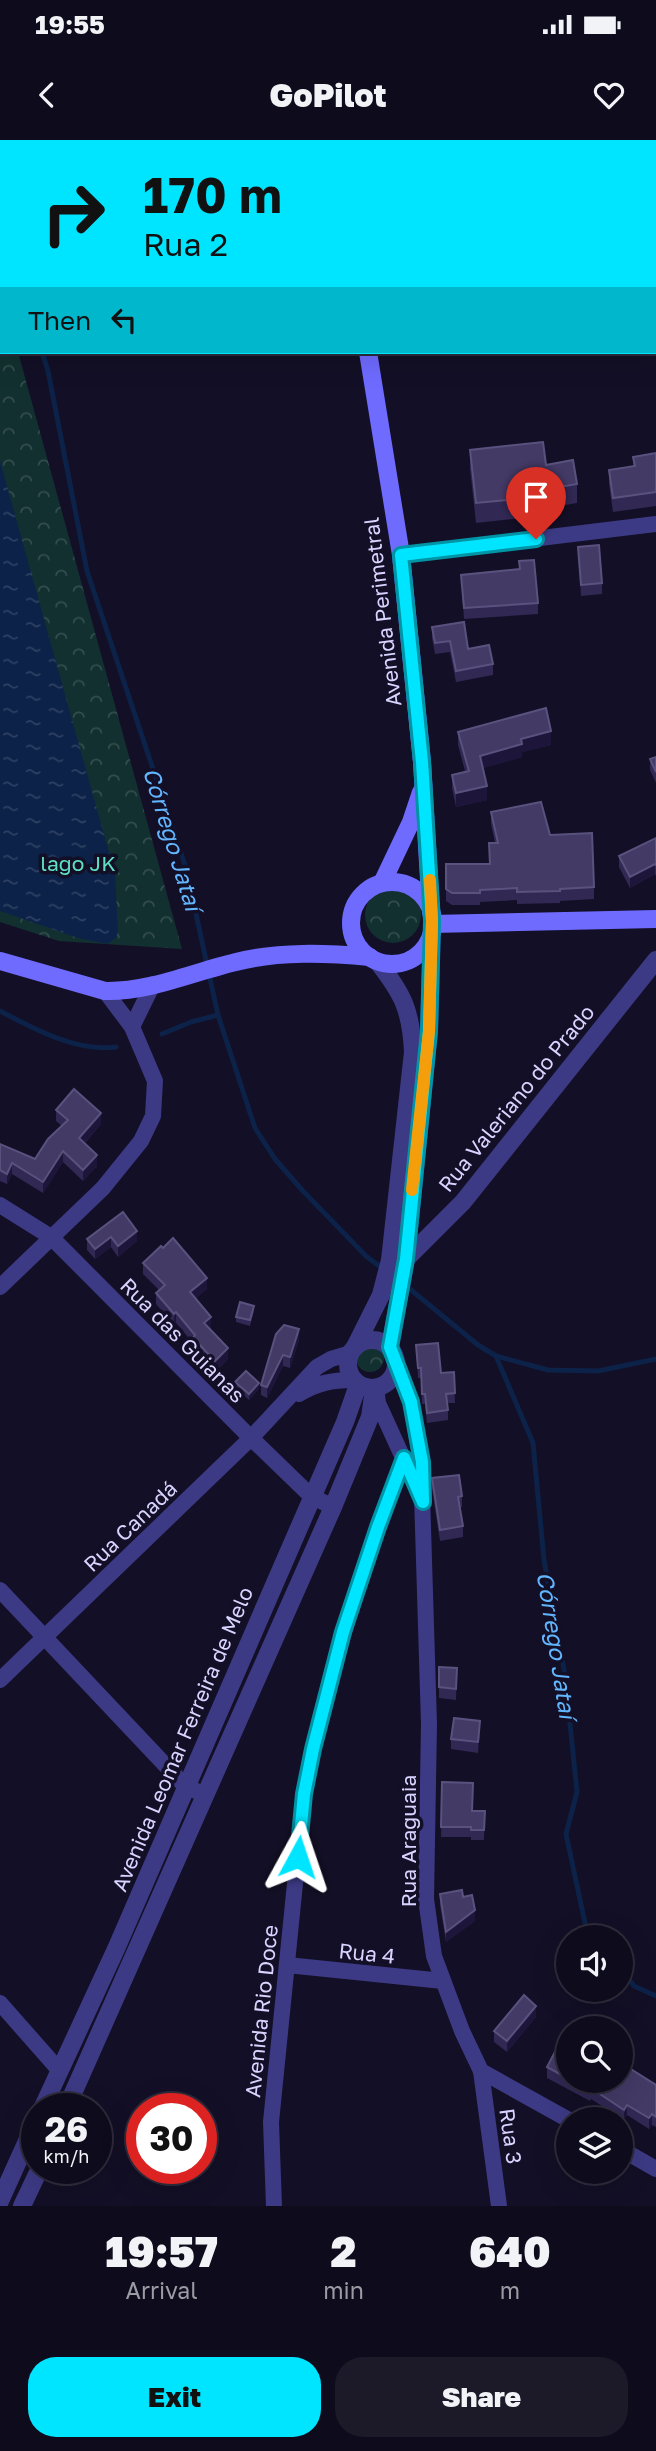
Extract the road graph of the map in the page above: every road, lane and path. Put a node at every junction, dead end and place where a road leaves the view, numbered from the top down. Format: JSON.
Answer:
{"nodes":[{"id":1,"x":368,"y":354,"type":"edge"},
{"id":2,"x":656,"y":524,"type":"edge"},
{"id":3,"x":401,"y":555,"type":"junction"},
{"id":4,"x":424,"y":785,"type":"junction"},
{"id":5,"x":382,"y":883,"type":"junction"},
{"id":6,"x":656,"y":919,"type":"edge"},
{"id":7,"x":432,"y":922,"type":"junction"},
{"id":8,"x":374,"y":959,"type":"junction"},
{"id":9,"x":656,"y":960,"type":"edge"},
{"id":10,"x":0,"y":961,"type":"edge"},
{"id":11,"x":153,"y":984,"type":"junction"},
{"id":12,"x":105,"y":991,"type":"junction"},
{"id":13,"x":132,"y":1027,"type":"junction"},
{"id":14,"x":408,"y":1159,"type":"junction"},
{"id":15,"x":0,"y":1205,"type":"edge"},
{"id":16,"x":51,"y":1237,"type":"junction"},
{"id":17,"x":405,"y":1262,"type":"junction"},
{"id":18,"x":0,"y":1287,"type":"edge"},
{"id":19,"x":390,"y":1347,"type":"junction"},
{"id":20,"x":353,"y":1350,"type":"junction"},
{"id":21,"x":397,"y":1364,"type":"junction"},
{"id":22,"x":365,"y":1385,"type":"junction"},
{"id":23,"x":288,"y":1401,"type":"junction"},
{"id":24,"x":251,"y":1438,"type":"junction"},
{"id":25,"x":404,"y":1458,"type":"junction"},
{"id":26,"x":312,"y":1496,"type":"junction"},
{"id":27,"x":423,"y":1502,"type":"junction"},
{"id":28,"x":333,"y":1507,"type":"junction"},
{"id":29,"x":0,"y":1590,"type":"edge"},
{"id":30,"x":45,"y":1637,"type":"junction"},
{"id":31,"x":0,"y":1680,"type":"edge"},
{"id":32,"x":186,"y":1787,"type":"junction"},
{"id":33,"x":205,"y":1794,"type":"junction"},
{"id":34,"x":287,"y":1965,"type":"junction"},
{"id":35,"x":443,"y":1981,"type":"junction"},
{"id":36,"x":0,"y":2003,"type":"edge"},
{"id":37,"x":59,"y":2070,"type":"junction"},
{"id":38,"x":481,"y":2071,"type":"junction"},
{"id":39,"x":49,"y":2093,"type":"edge"},
{"id":40,"x":73,"y":2093,"type":"edge"},
{"id":41,"x":556,"y":2113,"type":"edge"},
{"id":42,"x":21,"y":2154,"type":"edge"},
{"id":43,"x":633,"y":2156,"type":"edge"},
{"id":44,"x":656,"y":2169,"type":"edge"},
{"id":45,"x":32,"y":2184,"type":"edge"},
{"id":46,"x":0,"y":2201,"type":"edge"},
{"id":47,"x":22,"y":2206,"type":"edge"},
{"id":48,"x":274,"y":2206,"type":"edge"},
{"id":49,"x":499,"y":2206,"type":"edge"}],
"edges":[{"from":1,"to":3,"type":"main road","name":"Avenida Perimetral"},
{"from":2,"to":3,"type":"street"},
{"from":3,"to":4,"type":"main road","name":"Avenida Perimetral"},
{"from":4,"to":5,"type":"main road","name":"Avenida Perimetral"},
{"from":4,"to":7,"type":"main road","name":"Avenida Perimetral"},
{"from":5,"to":7,"type":"main road"},
{"from":5,"to":8,"type":"main road"},
{"from":6,"to":7,"type":"main road"},
{"from":7,"to":8,"type":"main road"},
{"from":7,"to":14,"type":"street","name":"Avenida Perimetral"},
{"from":8,"to":11,"type":"main road"},
{"from":8,"to":14,"type":"street","name":"Avenida Perimetral"},
{"from":9,"to":17,"type":"street","name":"Rua Valeriano do Prado"},
{"from":10,"to":12,"type":"main road"},
{"from":11,"to":12,"type":"main road"},
{"from":11,"to":13,"type":"street"},
{"from":12,"to":13,"type":"street"},
{"from":13,"to":16,"type":"street"},
{"from":14,"to":17,"type":"street","name":"Avenida Perimetral"},
{"from":14,"to":20,"type":"street","name":"Avenida Perimetral"},
{"from":15,"to":16,"type":"street","name":"Rua das Guianas"},
{"from":16,"to":18,"type":"street"},
{"from":16,"to":24,"type":"street","name":"Rua das Guianas"},
{"from":17,"to":19,"type":"street","name":"Avenida Perimetral"},
{"from":19,"to":20,"type":"street"},
{"from":19,"to":21,"type":"street"},
{"from":20,"to":22,"type":"street"},
{"from":20,"to":23,"type":"street","name":"Rua Canadá"},
{"from":21,"to":22,"type":"street"},
{"from":21,"to":27,"type":"street","name":"Rua Araguaia"},
{"from":22,"to":23,"type":"street","name":"Rua Canadá"},
{"from":22,"to":25,"type":"street"},
{"from":22,"to":26,"type":"street","name":"Avenida Leomar Ferreira de Melo"},
{"from":22,"to":28,"type":"street","name":"Avenida Leomar Ferreira de Melo"},
{"from":23,"to":24,"type":"street","name":"Rua Canadá"},
{"from":24,"to":26,"type":"street","name":"Rua das Guianas"},
{"from":24,"to":30,"type":"street","name":"Rua Canadá"},
{"from":25,"to":27,"type":"street"},
{"from":25,"to":34,"type":"street","name":"Avenida Rio Doce"},
{"from":26,"to":28,"type":"street","name":"Rua das Guianas"},
{"from":26,"to":32,"type":"street","name":"Avenida Leomar Ferreira de Melo"},
{"from":27,"to":35,"type":"street","name":"Rua Araguaia"},
{"from":28,"to":33,"type":"street","name":"Avenida Leomar Ferreira de Melo"},
{"from":29,"to":30,"type":"street"},
{"from":30,"to":31,"type":"street","name":"Rua Canadá"},
{"from":30,"to":32,"type":"street"},
{"from":32,"to":33,"type":"street"},
{"from":32,"to":37,"type":"street","name":"Avenida Leomar Ferreira de Melo"},
{"from":33,"to":40,"type":"street","name":"Avenida Leomar Ferreira de Melo"},
{"from":34,"to":35,"type":"street","name":"Rua 4"},
{"from":34,"to":48,"type":"street","name":"Avenida Rio Doce"},
{"from":35,"to":38,"type":"street","name":"Rua Araguaia"},
{"from":36,"to":37,"type":"street"},
{"from":37,"to":39,"type":"street","name":"Avenida Leomar Ferreira de Melo"},
{"from":38,"to":41,"type":"street"},
{"from":38,"to":49,"type":"street","name":"Rua 3"},
{"from":42,"to":46,"type":"street"},
{"from":43,"to":44,"type":"street"},
{"from":45,"to":47,"type":"street"}]}
